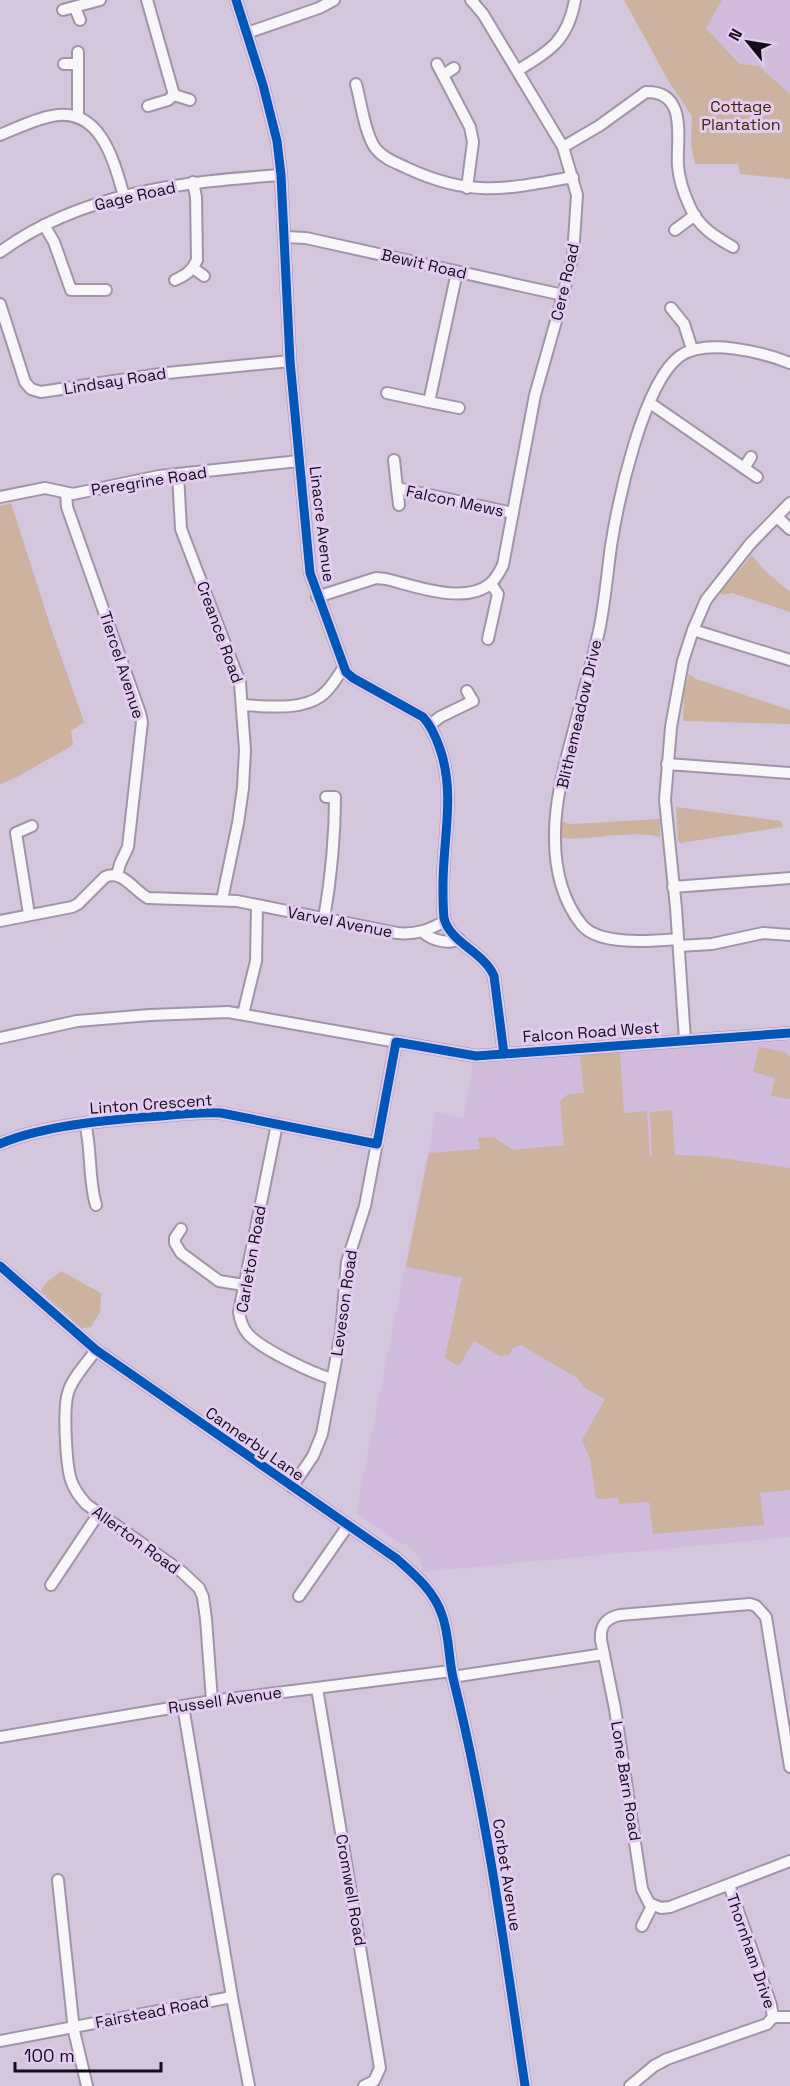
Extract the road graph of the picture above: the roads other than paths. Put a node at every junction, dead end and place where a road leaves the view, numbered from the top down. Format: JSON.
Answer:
{"nodes":[{"id":1,"x":100,"y":0,"type":"edge"},
{"id":2,"x":147,"y":0,"type":"edge"},
{"id":3,"x":236,"y":0,"type":"edge"},
{"id":4,"x":334,"y":0,"type":"edge"},
{"id":5,"x":471,"y":0,"type":"edge"},
{"id":6,"x":575,"y":0,"type":"edge"},
{"id":7,"x":80,"y":20,"type":"dead end"},
{"id":8,"x":247,"y":33,"type":"junction"},
{"id":9,"x":78,"y":52,"type":"dead end"},
{"id":10,"x":64,"y":64,"type":"dead end"},
{"id":11,"x":78,"y":64,"type":"junction"},
{"id":12,"x":437,"y":64,"type":"dead end"},
{"id":13,"x":454,"y":68,"type":"dead end"},
{"id":14,"x":518,"y":70,"type":"junction"},
{"id":15,"x":443,"y":75,"type":"junction"},
{"id":16,"x":356,"y":84,"type":"dead end"},
{"id":17,"x":174,"y":95,"type":"junction"},
{"id":18,"x":190,"y":99,"type":"dead end"},
{"id":19,"x":148,"y":106,"type":"dead end"},
{"id":20,"x":78,"y":117,"type":"junction"},
{"id":21,"x":0,"y":135,"type":"edge"},
{"id":22,"x":562,"y":147,"type":"junction"},
{"id":23,"x":281,"y":175,"type":"junction"},
{"id":24,"x":573,"y":177,"type":"junction"},
{"id":25,"x":194,"y":182,"type":"junction"},
{"id":26,"x":468,"y":188,"type":"junction"},
{"id":27,"x":124,"y":196,"type":"junction"},
{"id":28,"x":695,"y":216,"type":"junction"},
{"id":29,"x":44,"y":225,"type":"junction"},
{"id":30,"x":675,"y":230,"type":"dead end"},
{"id":31,"x":284,"y":237,"type":"junction"},
{"id":32,"x":733,"y":247,"type":"dead end"},
{"id":33,"x":0,"y":252,"type":"edge"},
{"id":34,"x":193,"y":268,"type":"junction"},
{"id":35,"x":457,"y":272,"type":"junction"},
{"id":36,"x":204,"y":276,"type":"dead end"},
{"id":37,"x":175,"y":280,"type":"dead end"},
{"id":38,"x":106,"y":290,"type":"dead end"},
{"id":39,"x":563,"y":295,"type":"junction"},
{"id":40,"x":0,"y":304,"type":"edge"},
{"id":41,"x":671,"y":308,"type":"dead end"},
{"id":42,"x":692,"y":349,"type":"junction"},
{"id":43,"x":290,"y":361,"type":"junction"},
{"id":44,"x":790,"y":363,"type":"edge"},
{"id":45,"x":387,"y":393,"type":"dead end"},
{"id":46,"x":429,"y":402,"type":"junction"},
{"id":47,"x":650,"y":403,"type":"junction"},
{"id":48,"x":459,"y":408,"type":"dead end"},
{"id":49,"x":751,"y":457,"type":"dead end"},
{"id":50,"x":394,"y":460,"type":"dead end"},
{"id":51,"x":299,"y":461,"type":"junction"},
{"id":52,"x":744,"y":468,"type":"junction"},
{"id":53,"x":178,"y":474,"type":"junction"},
{"id":54,"x":757,"y":477,"type":"dead end"},
{"id":55,"x":397,"y":488,"type":"junction"},
{"id":56,"x":66,"y":493,"type":"junction"},
{"id":57,"x":0,"y":497,"type":"edge"},
{"id":58,"x":790,"y":504,"type":"edge"},
{"id":59,"x":399,"y":505,"type":"dead end"},
{"id":60,"x":513,"y":513,"type":"junction"},
{"id":61,"x":777,"y":517,"type":"junction"},
{"id":62,"x":790,"y":529,"type":"edge"},
{"id":63,"x":491,"y":584,"type":"junction"},
{"id":64,"x":317,"y":597,"type":"junction"},
{"id":65,"x":693,"y":630,"type":"junction"},
{"id":66,"x":488,"y":639,"type":"dead end"},
{"id":67,"x":790,"y":660,"type":"edge"},
{"id":68,"x":344,"y":667,"type":"junction"},
{"id":69,"x":467,"y":691,"type":"dead end"},
{"id":70,"x":243,"y":705,"type":"junction"},
{"id":71,"x":430,"y":725,"type":"junction"},
{"id":72,"x":667,"y":764,"type":"junction"},
{"id":73,"x":790,"y":773,"type":"edge"},
{"id":74,"x":335,"y":797,"type":"dead end"},
{"id":75,"x":32,"y":826,"type":"dead end"},
{"id":76,"x":117,"y":875,"type":"junction"},
{"id":77,"x":790,"y":878,"type":"edge"},
{"id":78,"x":674,"y":887,"type":"junction"},
{"id":79,"x":222,"y":900,"type":"junction"},
{"id":80,"x":257,"y":906,"type":"junction"},
{"id":81,"x":29,"y":914,"type":"junction"},
{"id":82,"x":324,"y":919,"type":"junction"},
{"id":83,"x":0,"y":921,"type":"edge"},
{"id":84,"x":445,"y":921,"type":"junction"},
{"id":85,"x":423,"y":932,"type":"junction"},
{"id":86,"x":790,"y":935,"type":"edge"},
{"id":87,"x":459,"y":939,"type":"junction"},
{"id":88,"x":678,"y":942,"type":"junction"},
{"id":89,"x":243,"y":1014,"type":"junction"},
{"id":90,"x":790,"y":1033,"type":"edge"},
{"id":91,"x":0,"y":1038,"type":"edge"},
{"id":92,"x":685,"y":1040,"type":"junction"},
{"id":93,"x":396,"y":1042,"type":"junction"},
{"id":94,"x":504,"y":1054,"type":"junction"},
{"id":95,"x":85,"y":1123,"type":"junction"},
{"id":96,"x":277,"y":1124,"type":"junction"},
{"id":97,"x":0,"y":1144,"type":"edge"},
{"id":98,"x":376,"y":1144,"type":"junction"},
{"id":99,"x":96,"y":1205,"type":"dead end"},
{"id":100,"x":182,"y":1229,"type":"dead end"},
{"id":101,"x":0,"y":1266,"type":"edge"},
{"id":102,"x":244,"y":1285,"type":"junction"},
{"id":103,"x":96,"y":1350,"type":"junction"},
{"id":104,"x":332,"y":1379,"type":"junction"},
{"id":105,"x":292,"y":1487,"type":"junction"},
{"id":106,"x":99,"y":1513,"type":"junction"},
{"id":107,"x":347,"y":1527,"type":"junction"},
{"id":108,"x":51,"y":1585,"type":"dead end"},
{"id":109,"x":299,"y":1596,"type":"dead end"},
{"id":110,"x":604,"y":1654,"type":"junction"},
{"id":111,"x":452,"y":1674,"type":"junction"},
{"id":112,"x":317,"y":1688,"type":"junction"},
{"id":113,"x":213,"y":1701,"type":"junction"},
{"id":114,"x":183,"y":1706,"type":"junction"},
{"id":115,"x":0,"y":1737,"type":"edge"},
{"id":116,"x":790,"y":1767,"type":"edge"},
{"id":117,"x":790,"y":1861,"type":"edge"},
{"id":118,"x":58,"y":1880,"type":"dead end"},
{"id":119,"x":729,"y":1884,"type":"junction"},
{"id":120,"x":652,"y":1906,"type":"junction"},
{"id":121,"x":642,"y":1926,"type":"dead end"},
{"id":122,"x":232,"y":1997,"type":"junction"},
{"id":123,"x":773,"y":2017,"type":"junction"},
{"id":124,"x":790,"y":2017,"type":"edge"},
{"id":125,"x":73,"y":2027,"type":"junction"},
{"id":126,"x":0,"y":2041,"type":"edge"},
{"id":127,"x":87,"y":2086,"type":"edge"},
{"id":128,"x":249,"y":2086,"type":"edge"},
{"id":129,"x":364,"y":2086,"type":"edge"},
{"id":130,"x":525,"y":2086,"type":"edge"},
{"id":131,"x":630,"y":2086,"type":"edge"}],
"edges":[{"from":1,"to":7,"type":"street"},
{"from":2,"to":17,"type":"street"},
{"from":3,"to":8,"type":"street","name":"Linacre Avenue"},
{"from":4,"to":8,"type":"street"},
{"from":5,"to":14,"type":"street","name":"Cere Road"},
{"from":6,"to":14,"type":"street"},
{"from":8,"to":23,"type":"street","name":"Linacre Avenue"},
{"from":9,"to":11,"type":"street"},
{"from":10,"to":11,"type":"street"},
{"from":11,"to":20,"type":"street"},
{"from":12,"to":15,"type":"street"},
{"from":13,"to":15,"type":"street"},
{"from":14,"to":22,"type":"street","name":"Cere Road"},
{"from":15,"to":26,"type":"street"},
{"from":16,"to":26,"type":"street"},
{"from":17,"to":18,"type":"street"},
{"from":17,"to":19,"type":"street"},
{"from":20,"to":21,"type":"street"},
{"from":20,"to":27,"type":"street"},
{"from":22,"to":24,"type":"street","name":"Cere Road"},
{"from":22,"to":28,"type":"street"},
{"from":23,"to":25,"type":"street","name":"Gage Road"},
{"from":23,"to":31,"type":"street","name":"Linacre Avenue"},
{"from":24,"to":26,"type":"street"},
{"from":24,"to":39,"type":"street","name":"Cere Road"},
{"from":25,"to":27,"type":"street","name":"Gage Road"},
{"from":25,"to":34,"type":"street"},
{"from":27,"to":29,"type":"street","name":"Gage Road"},
{"from":28,"to":30,"type":"street"},
{"from":28,"to":32,"type":"street"},
{"from":29,"to":33,"type":"street","name":"Gage Road"},
{"from":29,"to":38,"type":"street"},
{"from":31,"to":35,"type":"street","name":"Bewit Road"},
{"from":31,"to":43,"type":"street","name":"Linacre Avenue"},
{"from":34,"to":36,"type":"street"},
{"from":34,"to":37,"type":"street"},
{"from":35,"to":39,"type":"street","name":"Bewit Road"},
{"from":35,"to":46,"type":"street"},
{"from":39,"to":60,"type":"street","name":"Cere Road"},
{"from":40,"to":43,"type":"street","name":"Lindsay Road"},
{"from":41,"to":42,"type":"street"},
{"from":42,"to":44,"type":"street"},
{"from":42,"to":47,"type":"street","name":"Blithemeadow Drive"},
{"from":43,"to":51,"type":"street","name":"Linacre Avenue"},
{"from":45,"to":46,"type":"street"},
{"from":46,"to":48,"type":"street"},
{"from":47,"to":52,"type":"street"},
{"from":47,"to":88,"type":"street","name":"Blithemeadow Drive"},
{"from":49,"to":52,"type":"street"},
{"from":50,"to":55,"type":"street","name":"Falcon Mews"},
{"from":51,"to":53,"type":"street","name":"Peregrine Road"},
{"from":51,"to":64,"type":"street","name":"Linacre Avenue"},
{"from":52,"to":54,"type":"street"},
{"from":53,"to":56,"type":"street","name":"Peregrine Road"},
{"from":53,"to":70,"type":"street","name":"Creance Road"},
{"from":55,"to":59,"type":"street","name":"Falcon Mews"},
{"from":55,"to":60,"type":"street","name":"Falcon Mews"},
{"from":56,"to":57,"type":"street","name":"Peregrine Road"},
{"from":56,"to":76,"type":"street","name":"Tiercel Avenue"},
{"from":58,"to":61,"type":"street"},
{"from":60,"to":63,"type":"street","name":"Cere Road"},
{"from":61,"to":62,"type":"street"},
{"from":61,"to":65,"type":"street"},
{"from":63,"to":64,"type":"street"},
{"from":63,"to":66,"type":"street"},
{"from":64,"to":68,"type":"street","name":"Linacre Avenue"},
{"from":65,"to":67,"type":"street"},
{"from":65,"to":72,"type":"street"},
{"from":68,"to":70,"type":"street"},
{"from":68,"to":71,"type":"street","name":"Linacre Avenue"},
{"from":69,"to":71,"type":"street"},
{"from":70,"to":79,"type":"street","name":"Creance Road"},
{"from":71,"to":84,"type":"street"},
{"from":72,"to":73,"type":"street"},
{"from":72,"to":78,"type":"street"},
{"from":74,"to":82,"type":"street"},
{"from":75,"to":81,"type":"street"},
{"from":76,"to":79,"type":"street","name":"Varvel Avenue"},
{"from":76,"to":81,"type":"street"},
{"from":77,"to":78,"type":"street"},
{"from":78,"to":88,"type":"street"},
{"from":79,"to":80,"type":"street","name":"Varvel Avenue"},
{"from":80,"to":82,"type":"street","name":"Varvel Avenue"},
{"from":80,"to":89,"type":"street"},
{"from":81,"to":83,"type":"street"},
{"from":82,"to":85,"type":"street","name":"Varvel Avenue"},
{"from":84,"to":85,"type":"street","name":"Varvel Avenue"},
{"from":84,"to":87,"type":"street"},
{"from":85,"to":87,"type":"street","name":"Varvel Avenue"},
{"from":86,"to":88,"type":"street","name":"Blithemeadow Drive"},
{"from":87,"to":94,"type":"street"},
{"from":88,"to":92,"type":"street"},
{"from":89,"to":91,"type":"street","name":"Falcon Road West"},
{"from":89,"to":93,"type":"street","name":"Falcon Road West"},
{"from":90,"to":92,"type":"street","name":"Falcon Road West"},
{"from":92,"to":94,"type":"street","name":"Falcon Road West"},
{"from":93,"to":94,"type":"street","name":"Falcon Road West"},
{"from":93,"to":98,"type":"street","name":"Leveson Road"},
{"from":95,"to":96,"type":"street","name":"Linton Crescent"},
{"from":95,"to":97,"type":"street","name":"Linton Crescent"},
{"from":95,"to":99,"type":"street"},
{"from":96,"to":98,"type":"street","name":"Linton Crescent"},
{"from":96,"to":102,"type":"street","name":"Carleton Road"},
{"from":98,"to":104,"type":"street","name":"Leveson Road"},
{"from":100,"to":102,"type":"street"},
{"from":101,"to":103,"type":"street","name":"Cannerby Lane"},
{"from":102,"to":104,"type":"street","name":"Carleton Road"},
{"from":103,"to":105,"type":"street","name":"Cannerby Lane"},
{"from":103,"to":106,"type":"street","name":"Allerton Road"},
{"from":104,"to":105,"type":"street","name":"Leveson Road"},
{"from":105,"to":107,"type":"street","name":"Cannerby Lane"},
{"from":106,"to":108,"type":"street"},
{"from":106,"to":113,"type":"street","name":"Allerton Road"},
{"from":107,"to":109,"type":"street"},
{"from":107,"to":111,"type":"street","name":"Cannerby Lane"},
{"from":110,"to":111,"type":"street"},
{"from":110,"to":116,"type":"street","name":"Lone Barn Road"},
{"from":110,"to":120,"type":"street","name":"Lone Barn Road"},
{"from":111,"to":112,"type":"street","name":"Russell Avenue"},
{"from":111,"to":130,"type":"street","name":"Corbet Avenue"},
{"from":112,"to":113,"type":"street","name":"Russell Avenue"},
{"from":112,"to":129,"type":"street","name":"Cromwell Road"},
{"from":113,"to":114,"type":"street","name":"Russell Avenue"},
{"from":114,"to":115,"type":"street","name":"Russell Avenue"},
{"from":114,"to":122,"type":"street"},
{"from":117,"to":119,"type":"street"},
{"from":118,"to":125,"type":"street"},
{"from":119,"to":120,"type":"street"},
{"from":119,"to":123,"type":"street","name":"Thornham Drive"},
{"from":120,"to":121,"type":"street"},
{"from":122,"to":125,"type":"street","name":"Fairstead Road"},
{"from":122,"to":128,"type":"street"},
{"from":123,"to":124,"type":"street"},
{"from":123,"to":131,"type":"street"},
{"from":125,"to":126,"type":"street","name":"Fairstead Road"},
{"from":125,"to":127,"type":"street"}]}
